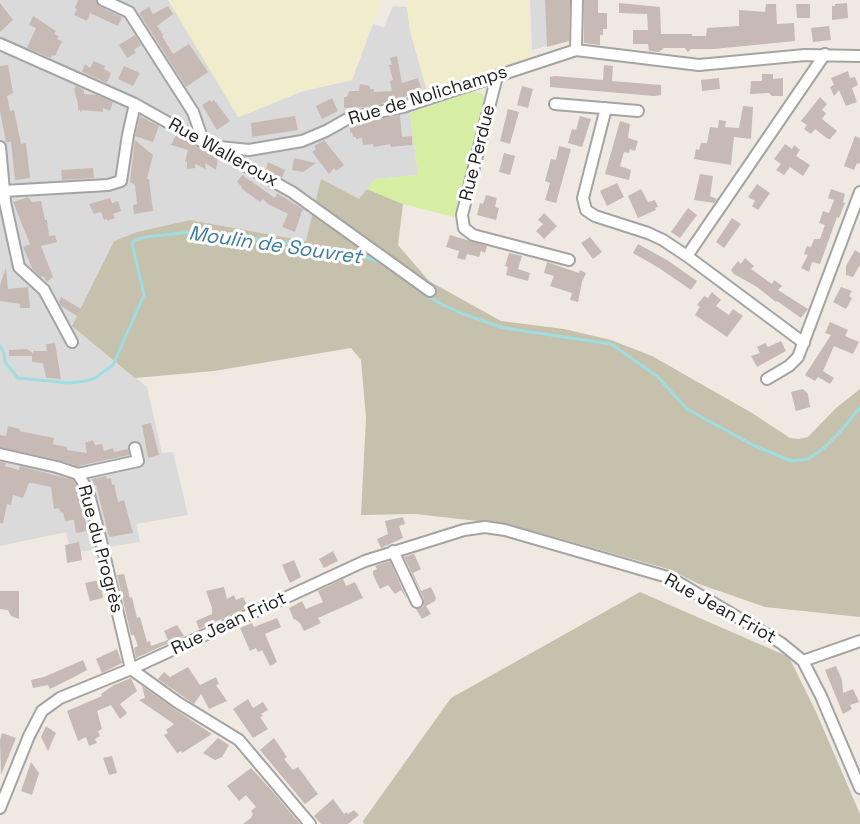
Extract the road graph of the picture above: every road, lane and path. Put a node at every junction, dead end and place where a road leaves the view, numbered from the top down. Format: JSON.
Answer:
{"nodes":[{"id":1,"x":103,"y":0,"type":"edge"},
{"id":2,"x":577,"y":0,"type":"edge"},
{"id":3,"x":0,"y":44,"type":"edge"},
{"id":4,"x":576,"y":50,"type":"junction"},
{"id":5,"x":825,"y":54,"type":"junction"},
{"id":6,"x":860,"y":56,"type":"edge"},
{"id":7,"x":498,"y":76,"type":"junction"},
{"id":8,"x":135,"y":104,"type":"junction"},
{"id":9,"x":555,"y":104,"type":"dead end"},
{"id":10,"x":606,"y":108,"type":"junction"},
{"id":11,"x":638,"y":111,"type":"dead end"},
{"id":12,"x":207,"y":145,"type":"junction"},
{"id":13,"x":0,"y":147,"type":"edge"},
{"id":14,"x":4,"y":191,"type":"junction"},
{"id":15,"x":860,"y":192,"type":"edge"},
{"id":16,"x":3,"y":202,"type":"edge"},
{"id":17,"x":687,"y":256,"type":"junction"},
{"id":18,"x":569,"y":260,"type":"dead end"},
{"id":19,"x":430,"y":291,"type":"dead end"},
{"id":20,"x":72,"y":342,"type":"dead end"},
{"id":21,"x":804,"y":343,"type":"junction"},
{"id":22,"x":766,"y":379,"type":"dead end"},
{"id":23,"x":135,"y":448,"type":"dead end"},
{"id":24,"x":0,"y":454,"type":"edge"},
{"id":25,"x":78,"y":474,"type":"junction"},
{"id":26,"x":393,"y":551,"type":"junction"},
{"id":27,"x":417,"y":602,"type":"dead end"},
{"id":28,"x":860,"y":641,"type":"edge"},
{"id":29,"x":803,"y":661,"type":"junction"},
{"id":30,"x":131,"y":669,"type":"junction"},
{"id":31,"x":860,"y":788,"type":"edge"},
{"id":32,"x":0,"y":808,"type":"edge"},
{"id":33,"x":310,"y":824,"type":"edge"}],
"edges":[{"from":1,"to":12,"type":"street"},
{"from":2,"to":4,"type":"street"},
{"from":3,"to":8,"type":"street","name":"Rue Walleroux"},
{"from":4,"to":5,"type":"street"},
{"from":4,"to":7,"type":"street","name":"Rue de Nolichamps"},
{"from":5,"to":6,"type":"street"},
{"from":5,"to":17,"type":"street"},
{"from":7,"to":12,"type":"street","name":"Rue de Nolichamps"},
{"from":7,"to":18,"type":"street","name":"Rue Perdue"},
{"from":8,"to":12,"type":"street","name":"Rue Walleroux"},
{"from":8,"to":14,"type":"street"},
{"from":9,"to":10,"type":"street"},
{"from":10,"to":11,"type":"street"},
{"from":10,"to":17,"type":"street"},
{"from":12,"to":19,"type":"street","name":"Rue Walleroux"},
{"from":13,"to":14,"type":"street"},
{"from":14,"to":16,"type":"street"},
{"from":15,"to":21,"type":"street"},
{"from":16,"to":20,"type":"street"},
{"from":17,"to":21,"type":"street"},
{"from":21,"to":22,"type":"street"},
{"from":23,"to":25,"type":"street"},
{"from":24,"to":25,"type":"street","name":"Rue du Progrès"},
{"from":25,"to":30,"type":"street","name":"Rue du Progrès"},
{"from":26,"to":27,"type":"street"},
{"from":26,"to":29,"type":"street","name":"Rue Jean Friot"},
{"from":26,"to":30,"type":"street","name":"Rue Jean Friot"},
{"from":28,"to":29,"type":"street"},
{"from":29,"to":31,"type":"street","name":"Rue Jean Friot"},
{"from":30,"to":32,"type":"street","name":"Rue Jean Friot"},
{"from":30,"to":33,"type":"street"}]}
